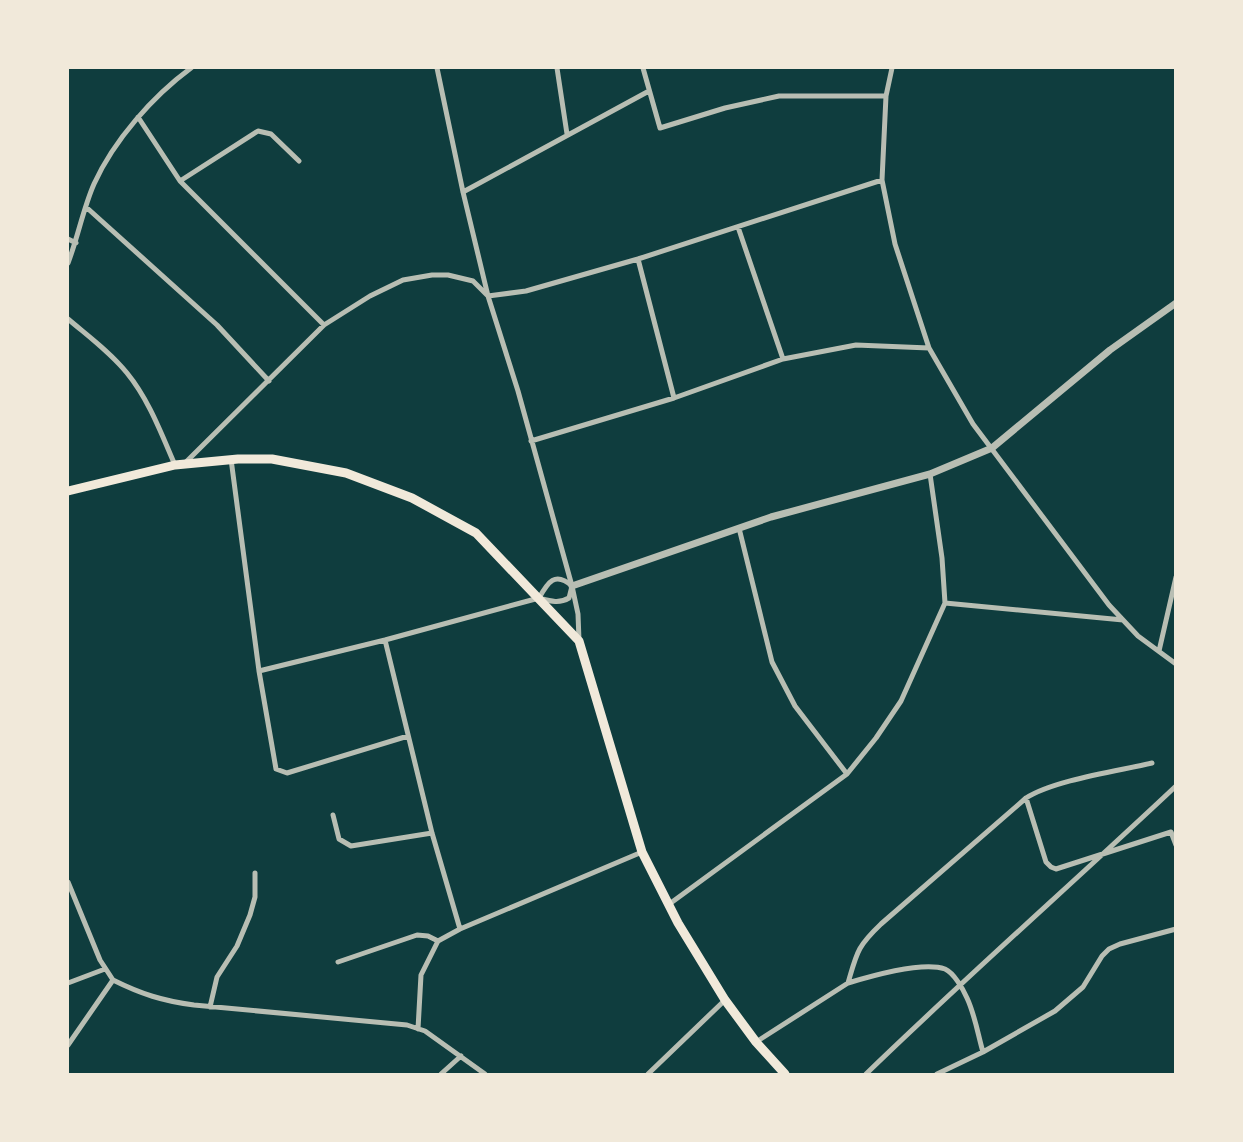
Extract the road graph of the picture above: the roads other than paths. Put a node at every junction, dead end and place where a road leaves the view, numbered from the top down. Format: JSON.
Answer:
{"nodes":[{"id":1,"x":191,"y":68,"type":"edge"},
{"id":2,"x":437,"y":68,"type":"edge"},
{"id":3,"x":557,"y":68,"type":"edge"},
{"id":4,"x":643,"y":68,"type":"edge"},
{"id":5,"x":892,"y":68,"type":"edge"},
{"id":6,"x":649,"y":91,"type":"junction"},
{"id":7,"x":885,"y":96,"type":"junction"},
{"id":8,"x":138,"y":117,"type":"junction"},
{"id":9,"x":567,"y":134,"type":"junction"},
{"id":10,"x":299,"y":161,"type":"dead end"},
{"id":11,"x":882,"y":180,"type":"junction"},
{"id":12,"x":180,"y":181,"type":"junction"},
{"id":13,"x":463,"y":192,"type":"junction"},
{"id":14,"x":86,"y":207,"type":"junction"},
{"id":15,"x":738,"y":227,"type":"junction"},
{"id":16,"x":68,"y":239,"type":"edge"},
{"id":17,"x":76,"y":243,"type":"junction"},
{"id":18,"x":638,"y":259,"type":"junction"},
{"id":19,"x":68,"y":263,"type":"edge"},
{"id":20,"x":488,"y":296,"type":"junction"},
{"id":21,"x":1176,"y":303,"type":"edge"},
{"id":22,"x":68,"y":319,"type":"edge"},
{"id":23,"x":324,"y":325,"type":"junction"},
{"id":24,"x":929,"y":348,"type":"junction"},
{"id":25,"x":783,"y":359,"type":"junction"},
{"id":26,"x":269,"y":381,"type":"junction"},
{"id":27,"x":674,"y":398,"type":"junction"},
{"id":28,"x":531,"y":441,"type":"junction"},
{"id":29,"x":992,"y":448,"type":"junction"},
{"id":30,"x":231,"y":459,"type":"junction"},
{"id":31,"x":180,"y":464,"type":"junction"},
{"id":32,"x":930,"y":474,"type":"junction"},
{"id":33,"x":68,"y":491,"type":"edge"},
{"id":34,"x":739,"y":528,"type":"junction"},
{"id":35,"x":1176,"y":577,"type":"edge"},
{"id":36,"x":572,"y":586,"type":"junction"},
{"id":37,"x":539,"y":598,"type":"junction"},
{"id":38,"x":945,"y":603,"type":"junction"},
{"id":39,"x":1123,"y":620,"type":"junction"},
{"id":40,"x":385,"y":640,"type":"junction"},
{"id":41,"x":579,"y":641,"type":"junction"},
{"id":42,"x":1159,"y":651,"type":"junction"},
{"id":43,"x":1176,"y":664,"type":"edge"},
{"id":44,"x":259,"y":671,"type":"junction"},
{"id":45,"x":408,"y":736,"type":"junction"},
{"id":46,"x":1152,"y":763,"type":"dead end"},
{"id":47,"x":847,"y":774,"type":"junction"},
{"id":48,"x":1176,"y":786,"type":"edge"},
{"id":49,"x":1026,"y":798,"type":"junction"},
{"id":50,"x":333,"y":815,"type":"dead end"},
{"id":51,"x":432,"y":833,"type":"junction"},
{"id":52,"x":1176,"y":845,"type":"edge"},
{"id":53,"x":642,"y":852,"type":"junction"},
{"id":54,"x":1104,"y":853,"type":"junction"},
{"id":55,"x":255,"y":873,"type":"dead end"},
{"id":56,"x":68,"y":882,"type":"edge"},
{"id":57,"x":668,"y":905,"type":"junction"},
{"id":58,"x":460,"y":929,"type":"junction"},
{"id":59,"x":1176,"y":930,"type":"edge"},
{"id":60,"x":438,"y":941,"type":"junction"},
{"id":61,"x":338,"y":962,"type":"dead end"},
{"id":62,"x":105,"y":969,"type":"junction"},
{"id":63,"x":113,"y":980,"type":"junction"},
{"id":64,"x":68,"y":983,"type":"edge"},
{"id":65,"x":848,"y":983,"type":"junction"},
{"id":66,"x":960,"y":986,"type":"junction"},
{"id":67,"x":726,"y":1000,"type":"junction"},
{"id":68,"x":210,"y":1007,"type":"junction"},
{"id":69,"x":418,"y":1029,"type":"junction"},
{"id":70,"x":756,"y":1042,"type":"junction"},
{"id":71,"x":68,"y":1045,"type":"edge"},
{"id":72,"x":983,"y":1052,"type":"junction"},
{"id":73,"x":461,"y":1056,"type":"junction"},
{"id":74,"x":441,"y":1074,"type":"edge"},
{"id":75,"x":485,"y":1074,"type":"edge"},
{"id":76,"x":648,"y":1074,"type":"edge"},
{"id":77,"x":785,"y":1074,"type":"edge"},
{"id":78,"x":866,"y":1074,"type":"edge"},
{"id":79,"x":937,"y":1074,"type":"edge"}],
"edges":[{"from":1,"to":8,"type":"street"},
{"from":2,"to":13,"type":"street"},
{"from":3,"to":9,"type":"street"},
{"from":4,"to":6,"type":"street"},
{"from":5,"to":7,"type":"street"},
{"from":6,"to":7,"type":"street"},
{"from":6,"to":9,"type":"street"},
{"from":7,"to":11,"type":"street"},
{"from":8,"to":12,"type":"street"},
{"from":8,"to":14,"type":"street"},
{"from":9,"to":13,"type":"street"},
{"from":10,"to":12,"type":"street"},
{"from":11,"to":15,"type":"street"},
{"from":11,"to":24,"type":"street"},
{"from":12,"to":23,"type":"street"},
{"from":13,"to":20,"type":"street"},
{"from":14,"to":17,"type":"street"},
{"from":14,"to":26,"type":"street"},
{"from":15,"to":18,"type":"street"},
{"from":15,"to":25,"type":"street"},
{"from":16,"to":17,"type":"street"},
{"from":17,"to":19,"type":"street"},
{"from":18,"to":20,"type":"street"},
{"from":18,"to":27,"type":"street"},
{"from":20,"to":23,"type":"street"},
{"from":20,"to":28,"type":"street"},
{"from":21,"to":29,"type":"street"},
{"from":22,"to":31,"type":"street"},
{"from":23,"to":26,"type":"street"},
{"from":24,"to":25,"type":"street"},
{"from":24,"to":29,"type":"street"},
{"from":25,"to":27,"type":"street"},
{"from":26,"to":31,"type":"street"},
{"from":27,"to":28,"type":"street"},
{"from":28,"to":36,"type":"street"},
{"from":29,"to":32,"type":"street"},
{"from":29,"to":39,"type":"street"},
{"from":30,"to":31,"type":"main road"},
{"from":30,"to":37,"type":"main road"},
{"from":30,"to":44,"type":"street"},
{"from":31,"to":33,"type":"main road"},
{"from":32,"to":34,"type":"street"},
{"from":32,"to":38,"type":"street"},
{"from":34,"to":36,"type":"street"},
{"from":34,"to":47,"type":"street"},
{"from":35,"to":42,"type":"street"},
{"from":36,"to":37,"type":"street"},
{"from":36,"to":37,"type":"street"},
{"from":36,"to":41,"type":"street"},
{"from":37,"to":40,"type":"street"},
{"from":37,"to":41,"type":"main road"},
{"from":38,"to":39,"type":"street"},
{"from":38,"to":47,"type":"street"},
{"from":39,"to":42,"type":"street"},
{"from":40,"to":44,"type":"street"},
{"from":40,"to":45,"type":"street"},
{"from":41,"to":53,"type":"main road"},
{"from":42,"to":43,"type":"street"},
{"from":44,"to":45,"type":"street"},
{"from":45,"to":51,"type":"street"},
{"from":46,"to":49,"type":"street"},
{"from":47,"to":57,"type":"street"},
{"from":48,"to":54,"type":"street"},
{"from":49,"to":54,"type":"street"},
{"from":49,"to":65,"type":"street"},
{"from":50,"to":51,"type":"street"},
{"from":51,"to":58,"type":"street"},
{"from":52,"to":54,"type":"street"},
{"from":53,"to":57,"type":"main road"},
{"from":53,"to":58,"type":"street"},
{"from":54,"to":66,"type":"street"},
{"from":55,"to":68,"type":"street"},
{"from":56,"to":62,"type":"street"},
{"from":57,"to":67,"type":"main road"},
{"from":58,"to":60,"type":"street"},
{"from":59,"to":72,"type":"street"},
{"from":60,"to":61,"type":"street"},
{"from":60,"to":69,"type":"street"},
{"from":62,"to":63,"type":"street"},
{"from":62,"to":64,"type":"street"},
{"from":63,"to":68,"type":"street"},
{"from":63,"to":71,"type":"street"},
{"from":65,"to":66,"type":"street"},
{"from":65,"to":70,"type":"street"},
{"from":66,"to":72,"type":"street"},
{"from":66,"to":78,"type":"street"},
{"from":67,"to":70,"type":"main road"},
{"from":67,"to":76,"type":"street"},
{"from":68,"to":69,"type":"street"},
{"from":69,"to":73,"type":"street"},
{"from":70,"to":77,"type":"main road"},
{"from":72,"to":79,"type":"street"},
{"from":73,"to":74,"type":"street"},
{"from":73,"to":75,"type":"street"}]}
